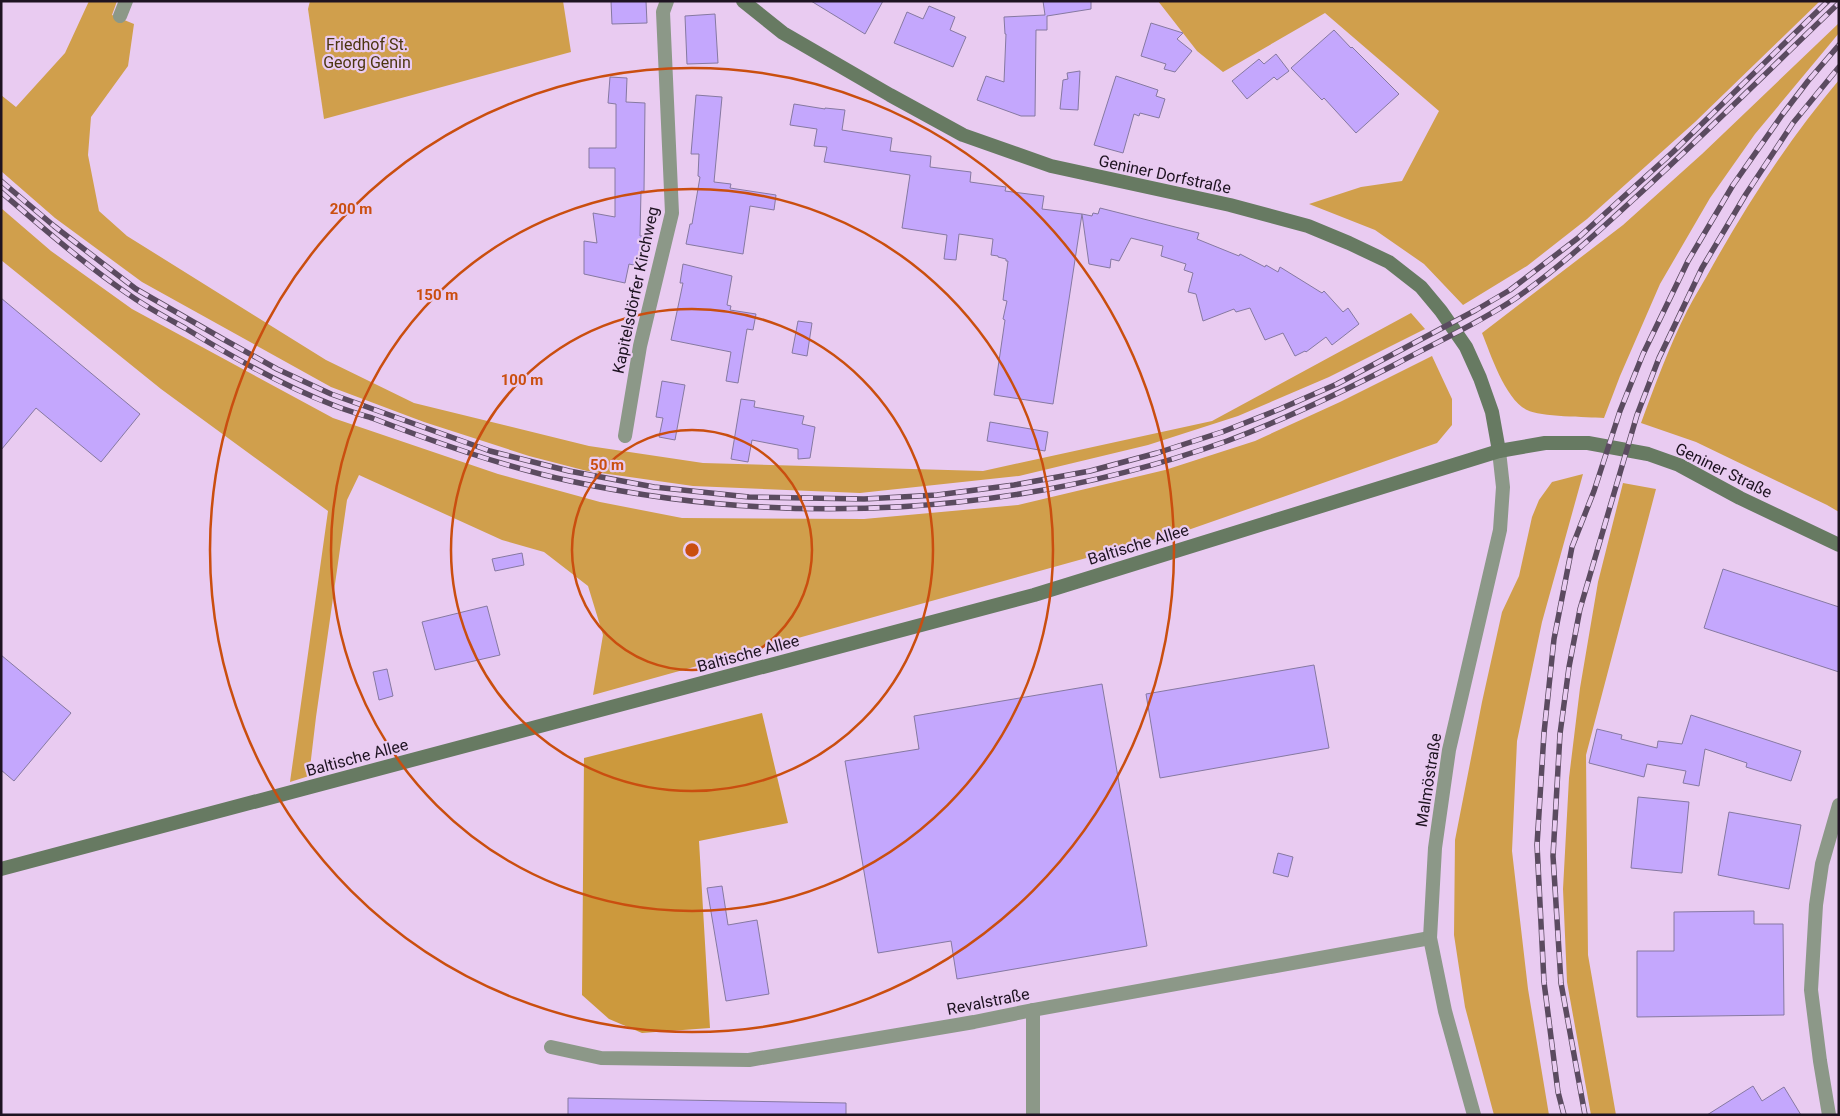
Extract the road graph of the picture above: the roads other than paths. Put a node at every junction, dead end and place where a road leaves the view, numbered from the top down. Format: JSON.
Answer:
{"nodes":[{"id":1,"x":126,"y":1,"type":"edge"},
{"id":2,"x":667,"y":1,"type":"edge"},
{"id":3,"x":743,"y":1,"type":"edge"},
{"id":4,"x":120,"y":16,"type":"dead end"},
{"id":5,"x":625,"y":436,"type":"dead end"},
{"id":6,"x":1499,"y":451,"type":"junction"},
{"id":7,"x":1839,"y":545,"type":"edge"},
{"id":8,"x":1839,"y":805,"type":"edge"},
{"id":9,"x":1,"y":869,"type":"edge"},
{"id":10,"x":1430,"y":938,"type":"junction"},
{"id":11,"x":1033,"y":1010,"type":"junction"},
{"id":12,"x":551,"y":1047,"type":"dead end"},
{"id":13,"x":1033,"y":1115,"type":"edge"},
{"id":14,"x":1474,"y":1115,"type":"edge"},
{"id":15,"x":1829,"y":1115,"type":"edge"}],
"edges":[{"from":1,"to":4,"type":"street"},
{"from":2,"to":5,"type":"street","name":"Kapitelsdörfer Kirchweg"},
{"from":3,"to":6,"type":"main road","name":"Geniner Dorfstraße"},
{"from":6,"to":7,"type":"main road","name":"Geniner Straße"},
{"from":6,"to":9,"type":"main road","name":"Baltische Allee"},
{"from":6,"to":10,"type":"street","name":"Malmöstraße"},
{"from":8,"to":15,"type":"street"},
{"from":10,"to":11,"type":"street","name":"Revalstraße"},
{"from":10,"to":14,"type":"street","name":"Malmöstraße"},
{"from":11,"to":12,"type":"street","name":"Revalstraße"},
{"from":11,"to":13,"type":"street"}]}
